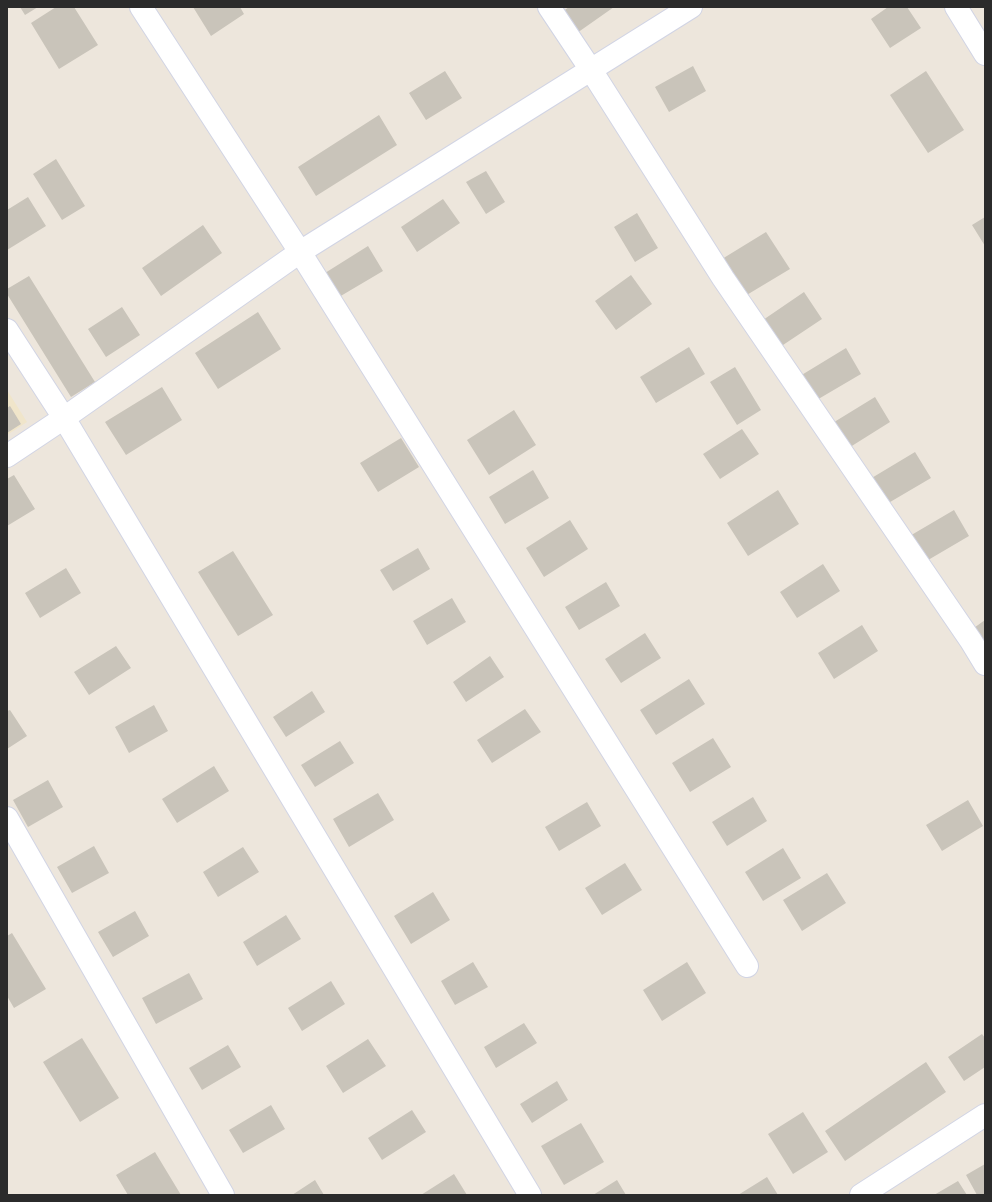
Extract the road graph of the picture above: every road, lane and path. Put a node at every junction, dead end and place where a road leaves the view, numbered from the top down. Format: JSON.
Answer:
{"nodes":[{"id":1,"x":141,"y":7,"type":"edge"},
{"id":2,"x":549,"y":7,"type":"edge"},
{"id":3,"x":691,"y":7,"type":"edge"},
{"id":4,"x":956,"y":7,"type":"edge"},
{"id":5,"x":985,"y":54,"type":"edge"},
{"id":6,"x":590,"y":70,"type":"junction"},
{"id":7,"x":300,"y":252,"type":"junction"},
{"id":8,"x":7,"y":330,"type":"edge"},
{"id":9,"x":64,"y":418,"type":"junction"},
{"id":10,"x":7,"y":456,"type":"edge"},
{"id":11,"x":985,"y":664,"type":"edge"},
{"id":12,"x":7,"y":818,"type":"edge"},
{"id":13,"x":746,"y":966,"type":"dead end"},
{"id":14,"x":985,"y":1115,"type":"edge"},
{"id":15,"x":223,"y":1195,"type":"edge"},
{"id":16,"x":530,"y":1195,"type":"edge"},
{"id":17,"x":861,"y":1195,"type":"edge"}],
"edges":[{"from":1,"to":7,"type":"street"},
{"from":2,"to":6,"type":"street"},
{"from":3,"to":6,"type":"street"},
{"from":4,"to":5,"type":"street"},
{"from":6,"to":7,"type":"street"},
{"from":6,"to":11,"type":"street"},
{"from":7,"to":9,"type":"street"},
{"from":7,"to":13,"type":"street"},
{"from":8,"to":9,"type":"street"},
{"from":9,"to":10,"type":"street"},
{"from":9,"to":16,"type":"street"},
{"from":12,"to":15,"type":"street"},
{"from":14,"to":17,"type":"street"}]}
